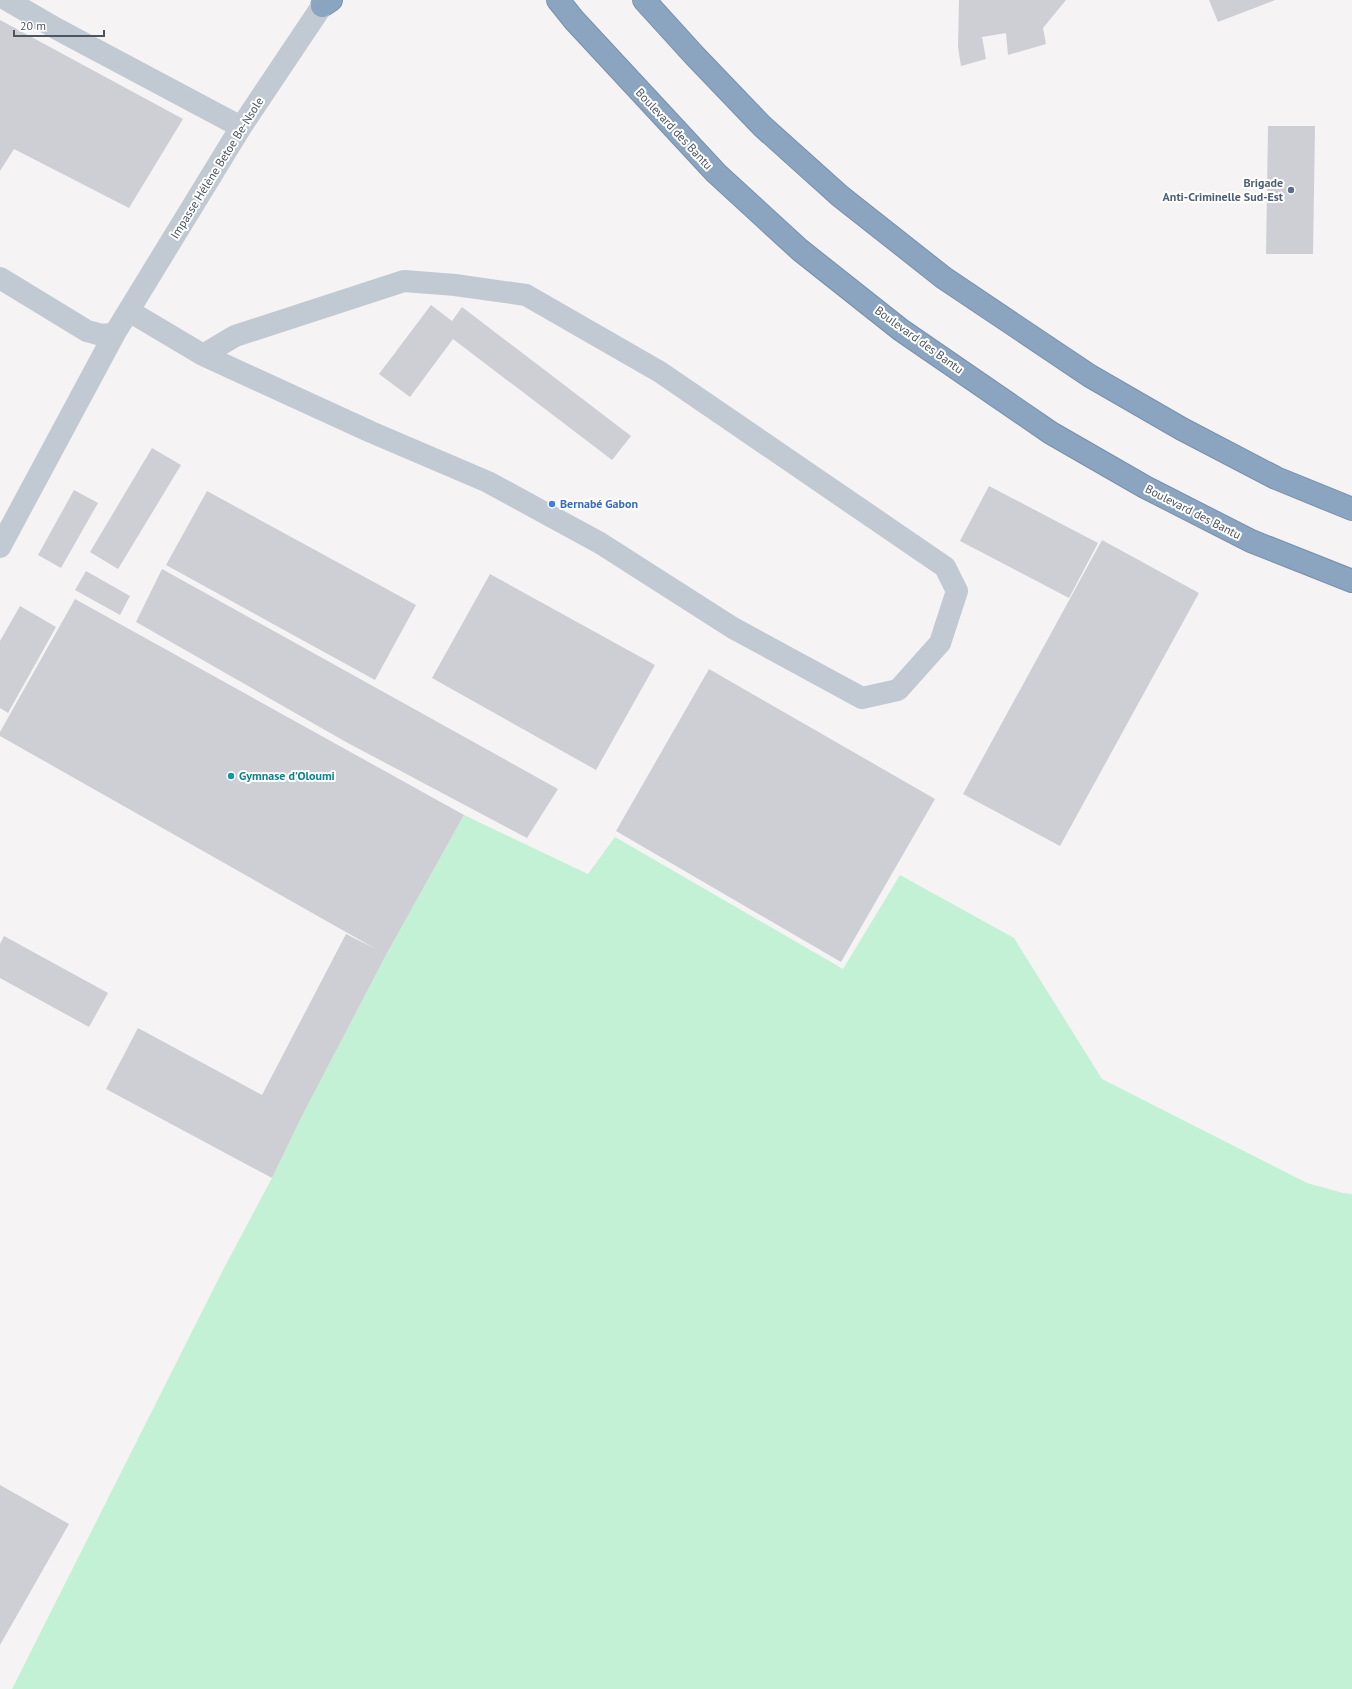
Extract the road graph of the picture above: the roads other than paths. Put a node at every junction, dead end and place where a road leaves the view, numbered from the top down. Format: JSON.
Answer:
{"nodes":[{"id":1,"x":7,"y":0,"type":"edge"},
{"id":2,"x":540,"y":0,"type":"edge"},
{"id":3,"x":558,"y":0,"type":"edge"},
{"id":4,"x":644,"y":0,"type":"edge"},
{"id":5,"x":326,"y":2,"type":"edge"},
{"id":6,"x":574,"y":20,"type":"junction"},
{"id":7,"x":241,"y":127,"type":"junction"},
{"id":8,"x":0,"y":278,"type":"edge"},
{"id":9,"x":129,"y":310,"type":"junction"},
{"id":10,"x":115,"y":333,"type":"junction"},
{"id":11,"x":203,"y":355,"type":"junction"},
{"id":12,"x":1352,"y":509,"type":"edge"},
{"id":13,"x":0,"y":547,"type":"edge"},
{"id":14,"x":1352,"y":581,"type":"edge"}],
"edges":[{"from":1,"to":7,"type":"street"},
{"from":2,"to":6,"type":"highway"},
{"from":3,"to":6,"type":"highway","name":"Boulevard des Bantu"},
{"from":4,"to":12,"type":"highway"},
{"from":5,"to":7,"type":"street","name":"Impasse Hélène Betoe Be-Nsole"},
{"from":6,"to":14,"type":"highway","name":"Boulevard des Bantu"},
{"from":7,"to":9,"type":"street","name":"Impasse Hélène Betoe Be-Nsole"},
{"from":8,"to":10,"type":"street"},
{"from":9,"to":10,"type":"street","name":"Impasse Hélène Betoe Be-Nsole"},
{"from":9,"to":11,"type":"street"},
{"from":10,"to":13,"type":"street","name":"Impasse Hélène Betoe Be-Nsole"},
{"from":11,"to":11,"type":"street"}]}
